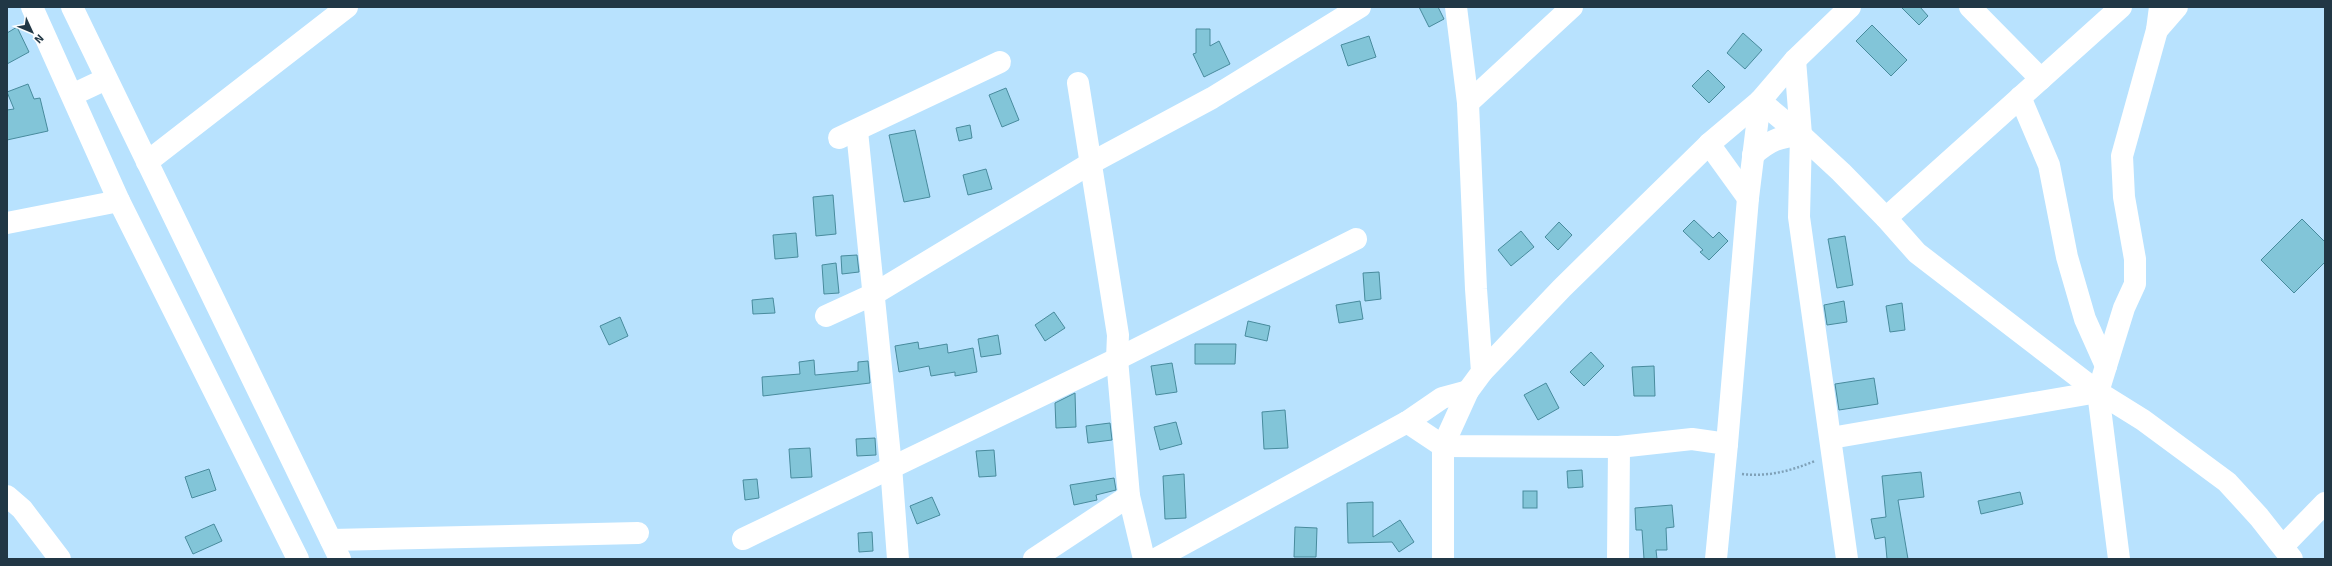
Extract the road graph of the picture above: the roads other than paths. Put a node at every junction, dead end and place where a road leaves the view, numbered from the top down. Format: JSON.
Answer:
{"nodes":[{"id":1,"x":32,"y":7,"type":"edge"},
{"id":2,"x":72,"y":7,"type":"edge"},
{"id":3,"x":347,"y":7,"type":"edge"},
{"id":4,"x":1360,"y":7,"type":"edge"},
{"id":5,"x":1456,"y":7,"type":"edge"},
{"id":6,"x":1572,"y":7,"type":"edge"},
{"id":7,"x":1850,"y":7,"type":"edge"},
{"id":8,"x":1970,"y":7,"type":"edge"},
{"id":9,"x":2121,"y":7,"type":"edge"},
{"id":10,"x":2160,"y":7,"type":"edge"},
{"id":11,"x":2177,"y":7,"type":"edge"},
{"id":12,"x":2157,"y":30,"type":"junction"},
{"id":13,"x":1795,"y":60,"type":"junction"},
{"id":14,"x":1000,"y":62,"type":"dead end"},
{"id":15,"x":106,"y":79,"type":"junction"},
{"id":16,"x":2041,"y":79,"type":"junction"},
{"id":17,"x":1078,"y":83,"type":"dead end"},
{"id":18,"x":72,"y":95,"type":"junction"},
{"id":19,"x":2020,"y":97,"type":"junction"},
{"id":20,"x":1760,"y":101,"type":"junction"},
{"id":21,"x":1468,"y":103,"type":"junction"},
{"id":22,"x":1802,"y":135,"type":"junction"},
{"id":23,"x":1709,"y":144,"type":"junction"},
{"id":24,"x":1753,"y":155,"type":"junction"},
{"id":25,"x":147,"y":162,"type":"junction"},
{"id":26,"x":1091,"y":163,"type":"junction"},
{"id":27,"x":1748,"y":198,"type":"junction"},
{"id":28,"x":119,"y":201,"type":"junction"},
{"id":29,"x":1886,"y":218,"type":"junction"},
{"id":30,"x":7,"y":223,"type":"edge"},
{"id":31,"x":1356,"y":239,"type":"dead end"},
{"id":32,"x":874,"y":294,"type":"junction"},
{"id":33,"x":826,"y":316,"type":"dead end"},
{"id":34,"x":1117,"y":359,"type":"junction"},
{"id":35,"x":2106,"y":366,"type":"junction"},
{"id":36,"x":1482,"y":372,"type":"junction"},
{"id":37,"x":1468,"y":391,"type":"junction"},
{"id":38,"x":2098,"y":392,"type":"junction"},
{"id":39,"x":1408,"y":422,"type":"junction"},
{"id":40,"x":1727,"y":444,"type":"junction"},
{"id":41,"x":1443,"y":446,"type":"junction"},
{"id":42,"x":1832,"y":446,"type":"junction"},
{"id":43,"x":1619,"y":447,"type":"junction"},
{"id":44,"x":891,"y":466,"type":"junction"},
{"id":45,"x":7,"y":496,"type":"edge"},
{"id":46,"x":1128,"y":496,"type":"junction"},
{"id":47,"x":2325,"y":503,"type":"edge"},
{"id":48,"x":638,"y":533,"type":"dead end"},
{"id":49,"x":743,"y":539,"type":"dead end"},
{"id":50,"x":336,"y":549,"type":"edge"},
{"id":51,"x":2288,"y":553,"type":"edge"},
{"id":52,"x":60,"y":559,"type":"edge"},
{"id":53,"x":298,"y":559,"type":"edge"},
{"id":54,"x":898,"y":559,"type":"edge"},
{"id":55,"x":1034,"y":559,"type":"edge"},
{"id":56,"x":1144,"y":559,"type":"edge"},
{"id":57,"x":1156,"y":559,"type":"edge"},
{"id":58,"x":1443,"y":559,"type":"edge"},
{"id":59,"x":1618,"y":559,"type":"edge"},
{"id":60,"x":1716,"y":559,"type":"edge"},
{"id":61,"x":1847,"y":559,"type":"edge"},
{"id":62,"x":2119,"y":559,"type":"edge"}],
"edges":[{"from":1,"to":18,"type":"street"},
{"from":2,"to":15,"type":"street"},
{"from":3,"to":25,"type":"street"},
{"from":4,"to":26,"type":"street"},
{"from":5,"to":21,"type":"street"},
{"from":6,"to":21,"type":"street"},
{"from":7,"to":13,"type":"street"},
{"from":8,"to":16,"type":"street"},
{"from":9,"to":16,"type":"street"},
{"from":10,"to":12,"type":"street"},
{"from":11,"to":12,"type":"street"},
{"from":12,"to":35,"type":"street"},
{"from":13,"to":20,"type":"street"},
{"from":13,"to":22,"type":"street"},
{"from":14,"to":32,"type":"street"},
{"from":15,"to":18,"type":"street"},
{"from":15,"to":25,"type":"street"},
{"from":16,"to":19,"type":"street"},
{"from":17,"to":26,"type":"street"},
{"from":18,"to":28,"type":"street"},
{"from":19,"to":29,"type":"street"},
{"from":19,"to":35,"type":"street"},
{"from":20,"to":22,"type":"street"},
{"from":20,"to":23,"type":"street"},
{"from":20,"to":24,"type":"street"},
{"from":21,"to":36,"type":"street"},
{"from":22,"to":24,"type":"street"},
{"from":22,"to":29,"type":"street"},
{"from":22,"to":42,"type":"street"},
{"from":23,"to":27,"type":"street"},
{"from":23,"to":36,"type":"street"},
{"from":24,"to":27,"type":"street"},
{"from":25,"to":50,"type":"street"},
{"from":26,"to":32,"type":"street"},
{"from":26,"to":34,"type":"street"},
{"from":27,"to":40,"type":"street"},
{"from":28,"to":30,"type":"street"},
{"from":28,"to":53,"type":"street"},
{"from":29,"to":38,"type":"street"},
{"from":31,"to":34,"type":"street"},
{"from":32,"to":33,"type":"street"},
{"from":32,"to":44,"type":"street"},
{"from":34,"to":44,"type":"street"},
{"from":34,"to":46,"type":"street"},
{"from":35,"to":38,"type":"street"},
{"from":36,"to":37,"type":"street"},
{"from":37,"to":39,"type":"street"},
{"from":37,"to":41,"type":"street"},
{"from":38,"to":42,"type":"street"},
{"from":38,"to":51,"type":"street"},
{"from":38,"to":62,"type":"street"},
{"from":39,"to":41,"type":"street"},
{"from":39,"to":57,"type":"street"},
{"from":40,"to":43,"type":"street"},
{"from":40,"to":60,"type":"street"},
{"from":41,"to":43,"type":"street"},
{"from":41,"to":58,"type":"street"},
{"from":42,"to":61,"type":"street"},
{"from":43,"to":59,"type":"street"},
{"from":44,"to":49,"type":"street"},
{"from":44,"to":54,"type":"street"},
{"from":45,"to":52,"type":"street"},
{"from":46,"to":55,"type":"street"},
{"from":46,"to":56,"type":"street"},
{"from":47,"to":51,"type":"street"},
{"from":48,"to":50,"type":"street"}]}
